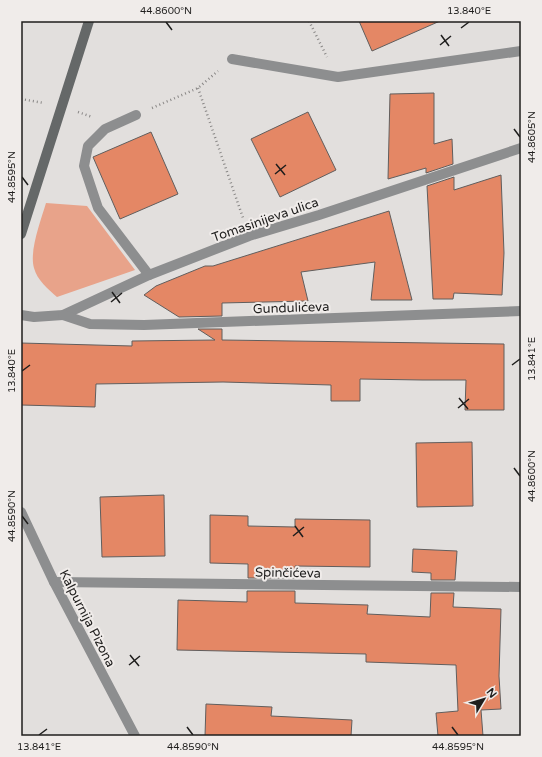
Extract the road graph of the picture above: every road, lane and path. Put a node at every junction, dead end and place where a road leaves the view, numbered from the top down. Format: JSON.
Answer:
{"nodes":[{"id":1,"x":89,"y":21,"type":"edge"},
{"id":2,"x":308,"y":21,"type":"edge"},
{"id":3,"x":521,"y":51,"type":"edge"},
{"id":4,"x":232,"y":59,"type":"joint"},
{"id":5,"x":338,"y":77,"type":"junction"},
{"id":6,"x":198,"y":88,"type":"junction"},
{"id":7,"x":136,"y":114,"type":"joint"},
{"id":8,"x":521,"y":148,"type":"edge"},
{"id":9,"x":21,"y":234,"type":"edge"},
{"id":10,"x":249,"y":236,"type":"junction"},
{"id":11,"x":149,"y":276,"type":"junction"},
{"id":12,"x":521,"y":311,"type":"edge"},
{"id":13,"x":63,"y":315,"type":"junction"},
{"id":14,"x":21,"y":316,"type":"edge"},
{"id":15,"x":22,"y":514,"type":"edge"},
{"id":16,"x":54,"y":582,"type":"junction"},
{"id":17,"x":521,"y":587,"type":"edge"},
{"id":18,"x":135,"y":736,"type":"edge"}],
"edges":[{"from":1,"to":9,"type":"main road"},
{"from":2,"to":5,"type":"path"},
{"from":3,"to":5,"type":"street"},
{"from":4,"to":5,"type":"street"},
{"from":4,"to":6,"type":"path"},
{"from":6,"to":7,"type":"path"},
{"from":6,"to":10,"type":"path"},
{"from":7,"to":11,"type":"street"},
{"from":8,"to":10,"type":"street","name":"Tomasinijeva ulica"},
{"from":10,"to":11,"type":"street","name":"Tomasinijeva ulica"},
{"from":11,"to":13,"type":"street","name":"Tomasinijeva ulica"},
{"from":12,"to":13,"type":"street","name":"Gundulićeva"},
{"from":13,"to":14,"type":"street","name":"Tomasinijeva ulica"},
{"from":15,"to":16,"type":"street","name":"Kalpurnija Pizona"},
{"from":16,"to":17,"type":"street","name":"Spinčićeva"},
{"from":16,"to":18,"type":"street","name":"Kalpurnija Pizona"}]}
